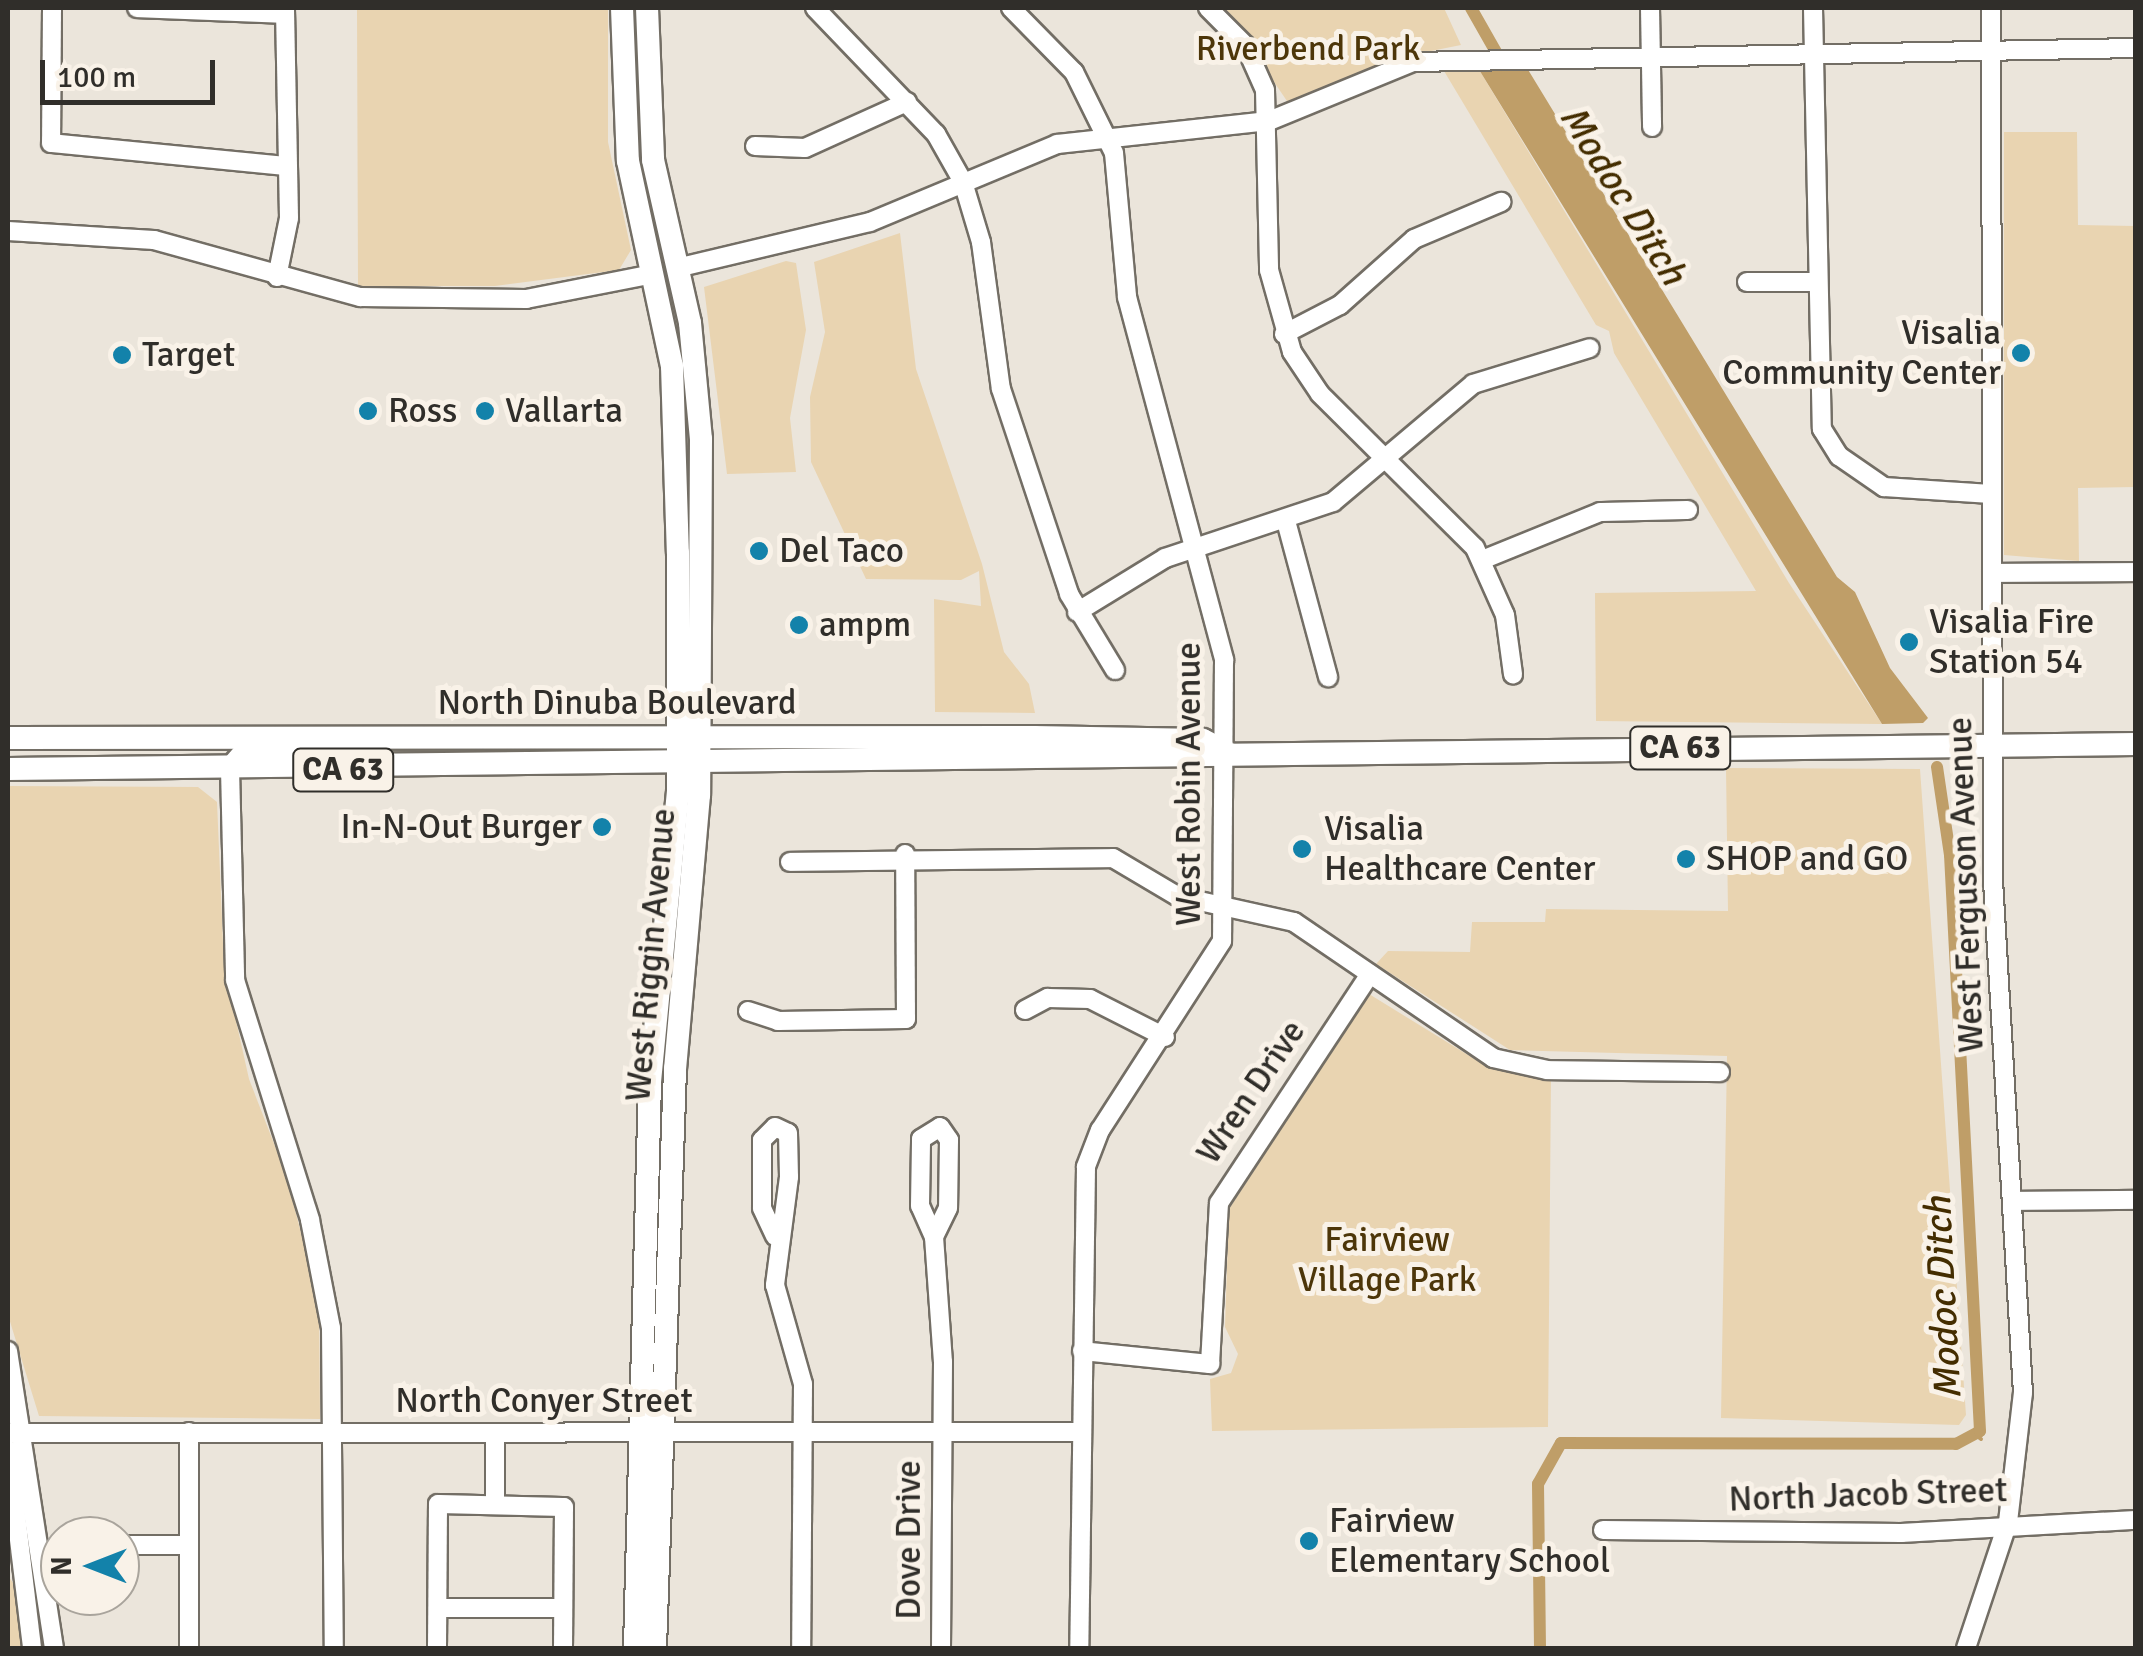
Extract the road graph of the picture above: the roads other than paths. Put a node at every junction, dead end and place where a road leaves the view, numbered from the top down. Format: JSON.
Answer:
{"nodes":[{"id":1,"x":52,"y":8,"type":"edge"},
{"id":2,"x":137,"y":8,"type":"edge"},
{"id":3,"x":622,"y":8,"type":"edge"},
{"id":4,"x":647,"y":8,"type":"edge"},
{"id":5,"x":815,"y":8,"type":"edge"},
{"id":6,"x":1011,"y":8,"type":"edge"},
{"id":7,"x":1208,"y":8,"type":"edge"},
{"id":8,"x":1650,"y":8,"type":"edge"},
{"id":9,"x":1812,"y":8,"type":"edge"},
{"id":10,"x":1991,"y":8,"type":"edge"},
{"id":11,"x":284,"y":11,"type":"edge"},
{"id":12,"x":2136,"y":48,"type":"edge"},
{"id":13,"x":1991,"y":50,"type":"junction"},
{"id":14,"x":1812,"y":53,"type":"junction"},
{"id":15,"x":1650,"y":54,"type":"junction"},
{"id":16,"x":623,"y":84,"type":"junction"},
{"id":17,"x":908,"y":102,"type":"junction"},
{"id":18,"x":1270,"y":121,"type":"junction"},
{"id":19,"x":1652,"y":127,"type":"dead end"},
{"id":20,"x":1108,"y":135,"type":"junction"},
{"id":21,"x":755,"y":146,"type":"dead end"},
{"id":22,"x":286,"y":166,"type":"junction"},
{"id":23,"x":963,"y":182,"type":"junction"},
{"id":24,"x":1501,"y":202,"type":"dead end"},
{"id":25,"x":8,"y":232,"type":"edge"},
{"id":26,"x":677,"y":268,"type":"junction"},
{"id":27,"x":653,"y":274,"type":"junction"},
{"id":28,"x":277,"y":277,"type":"junction"},
{"id":29,"x":1747,"y":282,"type":"dead end"},
{"id":30,"x":1815,"y":282,"type":"junction"},
{"id":31,"x":1284,"y":334,"type":"junction"},
{"id":32,"x":1590,"y":348,"type":"dead end"},
{"id":33,"x":701,"y":438,"type":"junction"},
{"id":34,"x":1387,"y":458,"type":"junction"},
{"id":35,"x":1991,"y":494,"type":"junction"},
{"id":36,"x":1688,"y":510,"type":"dead end"},
{"id":37,"x":1286,"y":520,"type":"junction"},
{"id":38,"x":1198,"y":547,"type":"junction"},
{"id":39,"x":1482,"y":560,"type":"junction"},
{"id":40,"x":2136,"y":572,"type":"edge"},
{"id":41,"x":1992,"y":573,"type":"junction"},
{"id":42,"x":1077,"y":612,"type":"junction"},
{"id":43,"x":1115,"y":670,"type":"dead end"},
{"id":44,"x":1513,"y":674,"type":"dead end"},
{"id":45,"x":1328,"y":677,"type":"dead end"},
{"id":46,"x":226,"y":737,"type":"junction"},
{"id":47,"x":8,"y":738,"type":"edge"},
{"id":48,"x":358,"y":738,"type":"junction"},
{"id":49,"x":690,"y":738,"type":"junction"},
{"id":50,"x":2136,"y":744,"type":"edge"},
{"id":51,"x":1996,"y":746,"type":"junction"},
{"id":52,"x":1224,"y":751,"type":"junction"},
{"id":53,"x":689,"y":767,"type":"junction"},
{"id":54,"x":8,"y":769,"type":"edge"},
{"id":55,"x":118,"y":769,"type":"junction"},
{"id":56,"x":230,"y":769,"type":"junction"},
{"id":57,"x":905,"y":854,"type":"junction"},
{"id":58,"x":790,"y":862,"type":"dead end"},
{"id":59,"x":1227,"y":906,"type":"junction"},
{"id":60,"x":1370,"y":974,"type":"junction"},
{"id":61,"x":1024,"y":1010,"type":"dead end"},
{"id":62,"x":748,"y":1011,"type":"dead end"},
{"id":63,"x":1164,"y":1037,"type":"junction"},
{"id":64,"x":1720,"y":1072,"type":"dead end"},
{"id":65,"x":648,"y":1111,"type":"junction"},
{"id":66,"x":2013,"y":1200,"type":"junction"},
{"id":67,"x":2136,"y":1200,"type":"edge"},
{"id":68,"x":668,"y":1232,"type":"junction"},
{"id":69,"x":775,"y":1236,"type":"junction"},
{"id":70,"x":934,"y":1237,"type":"junction"},
{"id":71,"x":8,"y":1351,"type":"edge"},
{"id":72,"x":1082,"y":1351,"type":"junction"},
{"id":73,"x":27,"y":1432,"type":"junction"},
{"id":74,"x":190,"y":1432,"type":"junction"},
{"id":75,"x":942,"y":1432,"type":"junction"},
{"id":76,"x":1081,"y":1432,"type":"junction"},
{"id":77,"x":8,"y":1433,"type":"edge"},
{"id":78,"x":334,"y":1433,"type":"junction"},
{"id":79,"x":495,"y":1434,"type":"junction"},
{"id":80,"x":637,"y":1434,"type":"junction"},
{"id":81,"x":662,"y":1434,"type":"junction"},
{"id":82,"x":803,"y":1434,"type":"junction"},
{"id":83,"x":8,"y":1449,"type":"edge"},
{"id":84,"x":495,"y":1505,"type":"junction"},
{"id":85,"x":2136,"y":1520,"type":"edge"},
{"id":86,"x":2008,"y":1522,"type":"junction"},
{"id":87,"x":1603,"y":1530,"type":"dead end"},
{"id":88,"x":140,"y":1545,"type":"edge"},
{"id":89,"x":189,"y":1545,"type":"junction"},
{"id":90,"x":20,"y":1550,"type":"junction"},
{"id":91,"x":438,"y":1608,"type":"junction"},
{"id":92,"x":563,"y":1608,"type":"junction"},
{"id":93,"x":32,"y":1648,"type":"edge"},
{"id":94,"x":44,"y":1648,"type":"edge"},
{"id":95,"x":54,"y":1648,"type":"edge"},
{"id":96,"x":189,"y":1648,"type":"edge"},
{"id":97,"x":334,"y":1648,"type":"edge"},
{"id":98,"x":437,"y":1648,"type":"edge"},
{"id":99,"x":563,"y":1648,"type":"edge"},
{"id":100,"x":635,"y":1648,"type":"edge"},
{"id":101,"x":655,"y":1648,"type":"edge"},
{"id":102,"x":801,"y":1648,"type":"edge"},
{"id":103,"x":940,"y":1648,"type":"edge"},
{"id":104,"x":1078,"y":1648,"type":"edge"},
{"id":105,"x":1966,"y":1648,"type":"edge"}],
"edges":[{"from":1,"to":22,"type":"street"},
{"from":2,"to":11,"type":"street"},
{"from":3,"to":16,"type":"main road"},
{"from":4,"to":26,"type":"main road","name":"West Riggin Avenue"},
{"from":5,"to":17,"type":"street"},
{"from":6,"to":20,"type":"street"},
{"from":7,"to":18,"type":"street"},
{"from":8,"to":15,"type":"street"},
{"from":9,"to":14,"type":"street"},
{"from":10,"to":13,"type":"street","name":"West Ferguson Avenue"},
{"from":11,"to":22,"type":"street"},
{"from":12,"to":13,"type":"street"},
{"from":13,"to":14,"type":"street"},
{"from":13,"to":35,"type":"street","name":"West Ferguson Avenue"},
{"from":14,"to":15,"type":"street"},
{"from":14,"to":30,"type":"street"},
{"from":15,"to":18,"type":"street"},
{"from":15,"to":19,"type":"street"},
{"from":16,"to":26,"type":"main road"},
{"from":16,"to":27,"type":"main road","name":"West Riggin Avenue"},
{"from":17,"to":21,"type":"street"},
{"from":17,"to":23,"type":"street"},
{"from":18,"to":20,"type":"street"},
{"from":18,"to":31,"type":"street"},
{"from":20,"to":23,"type":"street"},
{"from":20,"to":38,"type":"street","name":"West Robin Avenue"},
{"from":22,"to":28,"type":"street"},
{"from":23,"to":26,"type":"street"},
{"from":23,"to":42,"type":"street"},
{"from":24,"to":31,"type":"street"},
{"from":25,"to":28,"type":"street"},
{"from":26,"to":33,"type":"main road","name":"West Riggin Avenue"},
{"from":27,"to":28,"type":"street"},
{"from":27,"to":33,"type":"main road"},
{"from":27,"to":49,"type":"main road","name":"West Riggin Avenue"},
{"from":29,"to":30,"type":"street"},
{"from":30,"to":35,"type":"street"},
{"from":31,"to":34,"type":"street"},
{"from":32,"to":34,"type":"street"},
{"from":33,"to":49,"type":"main road","name":"West Riggin Avenue"},
{"from":34,"to":37,"type":"street"},
{"from":34,"to":39,"type":"street"},
{"from":35,"to":41,"type":"street","name":"West Ferguson Avenue"},
{"from":36,"to":39,"type":"street"},
{"from":37,"to":38,"type":"street"},
{"from":37,"to":45,"type":"street"},
{"from":38,"to":42,"type":"street"},
{"from":38,"to":52,"type":"street","name":"West Robin Avenue"},
{"from":39,"to":44,"type":"street"},
{"from":40,"to":41,"type":"street"},
{"from":41,"to":51,"type":"street","name":"West Ferguson Avenue"},
{"from":42,"to":43,"type":"street"},
{"from":46,"to":47,"type":"main road","name":"North Dinuba Boulevard","number":"CA 63"},
{"from":46,"to":48,"type":"main road","name":"North Dinuba Boulevard","number":"CA 63"},
{"from":46,"to":55,"type":"main road"},
{"from":48,"to":49,"type":"main road","name":"North Dinuba Boulevard","number":"CA 63"},
{"from":48,"to":56,"type":"main road"},
{"from":49,"to":52,"type":"main road","name":"North Dinuba Boulevard","number":"CA 63"},
{"from":49,"to":53,"type":"main road","name":"West Riggin Avenue"},
{"from":50,"to":51,"type":"main road","name":"North Dinuba Boulevard","number":"CA 63"},
{"from":51,"to":52,"type":"main road","name":"North Dinuba Boulevard","number":"CA 63"},
{"from":51,"to":66,"type":"street","name":"West Ferguson Avenue"},
{"from":52,"to":53,"type":"main road","name":"North Dinuba Boulevard","number":"CA 63"},
{"from":52,"to":59,"type":"street","name":"West Robin Avenue"},
{"from":53,"to":56,"type":"main road","name":"North Dinuba Boulevard","number":"CA 63"},
{"from":53,"to":65,"type":"main road","name":"West Riggin Avenue"},
{"from":53,"to":68,"type":"main road","name":"West Riggin Avenue"},
{"from":54,"to":55,"type":"main road","name":"North Dinuba Boulevard","number":"CA 63"},
{"from":55,"to":56,"type":"main road","name":"North Dinuba Boulevard","number":"CA 63"},
{"from":56,"to":78,"type":"street"},
{"from":57,"to":58,"type":"street"},
{"from":57,"to":59,"type":"street"},
{"from":57,"to":62,"type":"street"},
{"from":59,"to":60,"type":"street"},
{"from":59,"to":63,"type":"street","name":"West Robin Avenue"},
{"from":60,"to":64,"type":"street"},
{"from":60,"to":72,"type":"street","name":"Wren Drive"},
{"from":61,"to":63,"type":"street"},
{"from":63,"to":72,"type":"street","name":"West Robin Avenue"},
{"from":65,"to":68,"type":"main road"},
{"from":65,"to":80,"type":"main road","name":"West Riggin Avenue"},
{"from":66,"to":67,"type":"street"},
{"from":66,"to":86,"type":"street","name":"West Ferguson Avenue"},
{"from":68,"to":81,"type":"main road","name":"West Riggin Avenue"},
{"from":69,"to":69,"type":"street"},
{"from":69,"to":82,"type":"street"},
{"from":70,"to":70,"type":"street"},
{"from":70,"to":75,"type":"street","name":"Dove Drive"},
{"from":71,"to":73,"type":"street"},
{"from":72,"to":76,"type":"street","name":"West Robin Avenue"},
{"from":73,"to":74,"type":"street","name":"North Conyer Street"},
{"from":73,"to":77,"type":"street","name":"North Conyer Street"},
{"from":73,"to":95,"type":"street"},
{"from":74,"to":78,"type":"street","name":"North Conyer Street"},
{"from":74,"to":89,"type":"street"},
{"from":75,"to":76,"type":"street","name":"North Conyer Street"},
{"from":75,"to":82,"type":"street","name":"North Conyer Street"},
{"from":75,"to":103,"type":"street","name":"Dove Drive"},
{"from":76,"to":104,"type":"street","name":"West Robin Avenue"},
{"from":78,"to":79,"type":"street","name":"North Conyer Street"},
{"from":78,"to":97,"type":"street"},
{"from":79,"to":80,"type":"street","name":"North Conyer Street"},
{"from":79,"to":84,"type":"street"},
{"from":80,"to":81,"type":"street","name":"North Conyer Street"},
{"from":80,"to":100,"type":"main road","name":"West Riggin Avenue"},
{"from":81,"to":82,"type":"street","name":"North Conyer Street"},
{"from":81,"to":101,"type":"main road","name":"West Riggin Avenue"},
{"from":82,"to":102,"type":"street"},
{"from":83,"to":90,"type":"street"},
{"from":84,"to":91,"type":"street"},
{"from":84,"to":92,"type":"street"},
{"from":85,"to":86,"type":"street","name":"North Jacob Street"},
{"from":86,"to":87,"type":"street","name":"North Jacob Street"},
{"from":86,"to":105,"type":"street","name":"West Ferguson Avenue"},
{"from":88,"to":89,"type":"street"},
{"from":89,"to":96,"type":"street"},
{"from":90,"to":93,"type":"street"},
{"from":90,"to":94,"type":"street"},
{"from":91,"to":92,"type":"street"},
{"from":91,"to":98,"type":"street"},
{"from":92,"to":99,"type":"street"}]}
